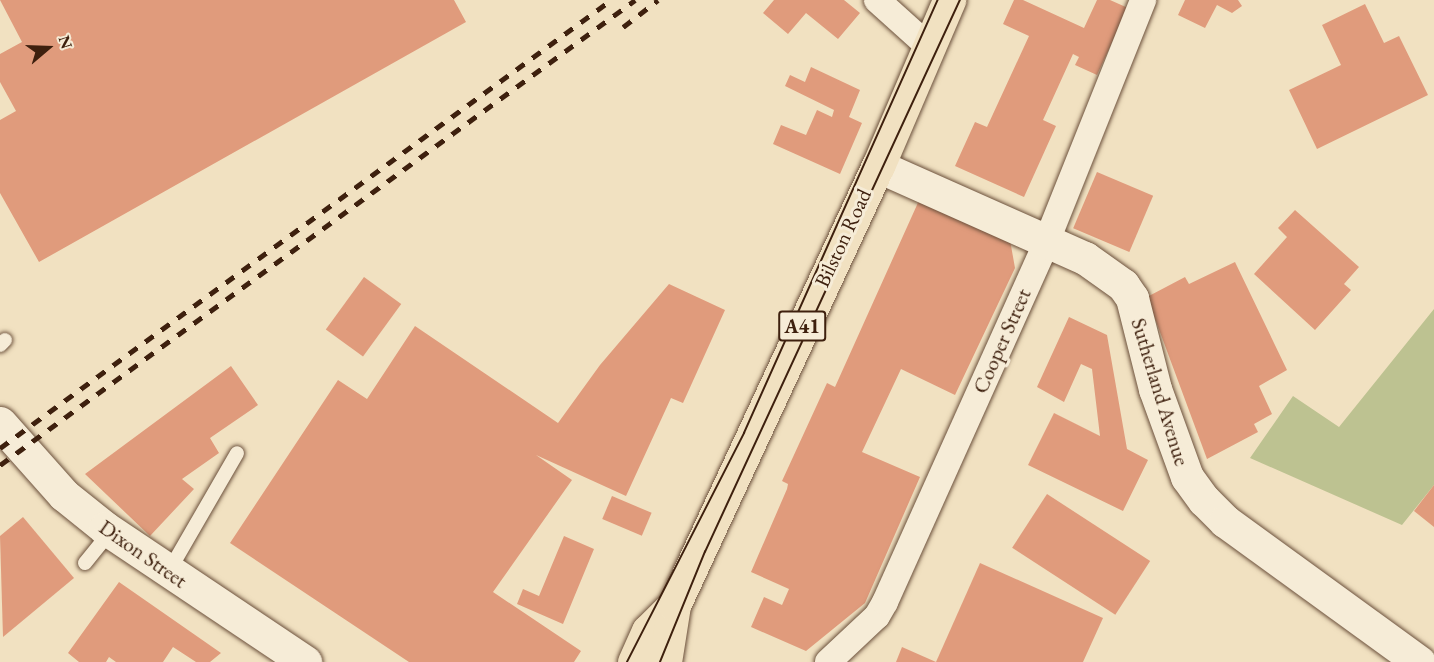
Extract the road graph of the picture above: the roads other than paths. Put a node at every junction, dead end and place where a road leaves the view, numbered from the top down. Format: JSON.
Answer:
{"nodes":[{"id":1,"x":877,"y":0,"type":"edge"},
{"id":2,"x":949,"y":0,"type":"edge"},
{"id":3,"x":1143,"y":0,"type":"edge"},
{"id":4,"x":928,"y":46,"type":"junction"},
{"id":5,"x":878,"y":166,"type":"junction"},
{"id":6,"x":1046,"y":243,"type":"junction"},
{"id":7,"x":0,"y":423,"type":"edge"},
{"id":8,"x":237,"y":453,"type":"dead end"},
{"id":9,"x":110,"y":532,"type":"junction"},
{"id":10,"x":84,"y":563,"type":"dead end"},
{"id":11,"x":168,"y":573,"type":"junction"},
{"id":12,"x":674,"y":605,"type":"junction"},
{"id":13,"x":291,"y":658,"type":"edge"},
{"id":14,"x":634,"y":662,"type":"edge"},
{"id":15,"x":665,"y":662,"type":"edge"},
{"id":16,"x":828,"y":662,"type":"edge"},
{"id":17,"x":1419,"y":662,"type":"edge"}],
"edges":[{"from":1,"to":4,"type":"street"},
{"from":2,"to":4,"type":"highway","name":"Bilston Road","number":"A41"},
{"from":3,"to":6,"type":"street","name":"Cooper Street"},
{"from":4,"to":5,"type":"highway","name":"Bilston Road","number":"A41"},
{"from":5,"to":6,"type":"street","name":"Sutherland Avenue"},
{"from":5,"to":12,"type":"highway","name":"Bilston Road","number":"A41"},
{"from":6,"to":16,"type":"street","name":"Cooper Street"},
{"from":6,"to":17,"type":"street","name":"Sutherland Avenue"},
{"from":7,"to":9,"type":"street","name":"Dixon Street"},
{"from":8,"to":11,"type":"lane"},
{"from":9,"to":10,"type":"lane"},
{"from":9,"to":11,"type":"street","name":"Dixon Street"},
{"from":11,"to":13,"type":"street","name":"Dixon Street"},
{"from":12,"to":14,"type":"highway","name":"Bilston Road","number":"A41"},
{"from":12,"to":15,"type":"highway","name":"Bilston Road","number":"A41"}]}
